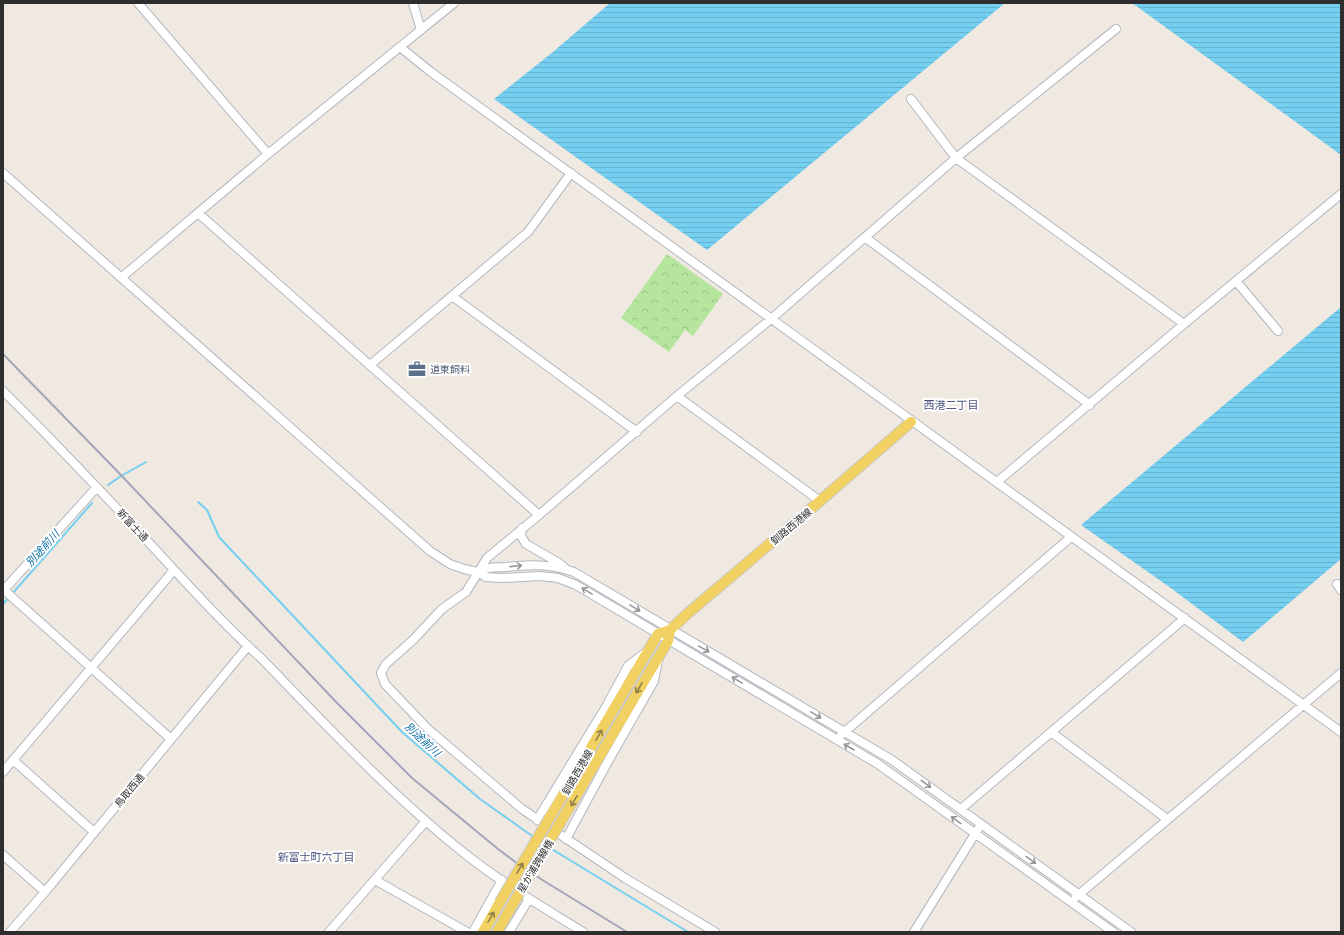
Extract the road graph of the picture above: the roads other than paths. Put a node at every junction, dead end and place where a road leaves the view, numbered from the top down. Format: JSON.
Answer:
{"nodes":[{"id":1,"x":138,"y":3,"type":"edge"},
{"id":2,"x":413,"y":3,"type":"edge"},
{"id":3,"x":454,"y":3,"type":"edge"},
{"id":4,"x":1116,"y":29,"type":"dead end"},
{"id":5,"x":421,"y":30,"type":"junction"},
{"id":6,"x":400,"y":47,"type":"junction"},
{"id":7,"x":910,"y":98,"type":"dead end"},
{"id":8,"x":268,"y":154,"type":"junction"},
{"id":9,"x":956,"y":158,"type":"junction"},
{"id":10,"x":3,"y":173,"type":"edge"},
{"id":11,"x":571,"y":173,"type":"junction"},
{"id":12,"x":1341,"y":194,"type":"edge"},
{"id":13,"x":198,"y":213,"type":"junction"},
{"id":14,"x":866,"y":238,"type":"junction"},
{"id":15,"x":122,"y":278,"type":"junction"},
{"id":16,"x":1236,"y":281,"type":"junction"},
{"id":17,"x":452,"y":296,"type":"junction"},
{"id":18,"x":771,"y":319,"type":"junction"},
{"id":19,"x":1184,"y":324,"type":"junction"},
{"id":20,"x":1278,"y":331,"type":"dead end"},
{"id":21,"x":370,"y":365,"type":"junction"},
{"id":22,"x":3,"y":392,"type":"edge"},
{"id":23,"x":677,"y":396,"type":"junction"},
{"id":24,"x":1090,"y":405,"type":"junction"},
{"id":25,"x":911,"y":422,"type":"junction"},
{"id":26,"x":637,"y":432,"type":"junction"},
{"id":27,"x":997,"y":482,"type":"junction"},
{"id":28,"x":97,"y":487,"type":"junction"},
{"id":29,"x":820,"y":501,"type":"junction"},
{"id":30,"x":539,"y":516,"type":"junction"},
{"id":31,"x":522,"y":528,"type":"junction"},
{"id":32,"x":1071,"y":537,"type":"junction"},
{"id":33,"x":174,"y":570,"type":"junction"},
{"id":34,"x":567,"y":570,"type":"junction"},
{"id":35,"x":478,"y":572,"type":"junction"},
{"id":36,"x":4,"y":591,"type":"edge"},
{"id":37,"x":1185,"y":618,"type":"junction"},
{"id":38,"x":670,"y":630,"type":"junction"},
{"id":39,"x":658,"y":634,"type":"junction"},
{"id":40,"x":668,"y":640,"type":"junction"},
{"id":41,"x":248,"y":646,"type":"junction"},
{"id":42,"x":650,"y":648,"type":"junction"},
{"id":43,"x":659,"y":655,"type":"junction"},
{"id":44,"x":91,"y":668,"type":"junction"},
{"id":45,"x":1341,"y":673,"type":"edge"},
{"id":46,"x":1303,"y":705,"type":"junction"},
{"id":47,"x":845,"y":732,"type":"junction"},
{"id":48,"x":1051,"y":732,"type":"junction"},
{"id":49,"x":1341,"y":732,"type":"edge"},
{"id":50,"x":171,"y":739,"type":"junction"},
{"id":51,"x":836,"y":740,"type":"junction"},
{"id":52,"x":13,"y":760,"type":"junction"},
{"id":53,"x":3,"y":772,"type":"edge"},
{"id":54,"x":961,"y":809,"type":"junction"},
{"id":55,"x":550,"y":817,"type":"joint"},
{"id":56,"x":1167,"y":819,"type":"junction"},
{"id":57,"x":537,"y":820,"type":"junction"},
{"id":58,"x":426,"y":821,"type":"junction"},
{"id":59,"x":560,"y":823,"type":"joint"},
{"id":60,"x":982,"y":824,"type":"junction"},
{"id":61,"x":94,"y":832,"type":"junction"},
{"id":62,"x":975,"y":833,"type":"junction"},
{"id":63,"x":566,"y":839,"type":"junction"},
{"id":64,"x":3,"y":855,"type":"edge"},
{"id":65,"x":375,"y":880,"type":"junction"},
{"id":66,"x":502,"y":880,"type":"junction"},
{"id":67,"x":45,"y":892,"type":"junction"},
{"id":68,"x":1079,"y":894,"type":"junction"},
{"id":69,"x":529,"y":899,"type":"junction"},
{"id":70,"x":1071,"y":902,"type":"junction"},
{"id":71,"x":10,"y":932,"type":"edge"},
{"id":72,"x":329,"y":932,"type":"edge"},
{"id":73,"x":467,"y":932,"type":"edge"},
{"id":74,"x":473,"y":932,"type":"edge"},
{"id":75,"x":483,"y":932,"type":"edge"},
{"id":76,"x":496,"y":932,"type":"edge"},
{"id":77,"x":509,"y":932,"type":"edge"},
{"id":78,"x":583,"y":932,"type":"edge"},
{"id":79,"x":715,"y":932,"type":"edge"},
{"id":80,"x":914,"y":932,"type":"edge"},
{"id":81,"x":1113,"y":932,"type":"edge"},
{"id":82,"x":1131,"y":932,"type":"edge"}],
"edges":[{"from":1,"to":8,"type":"street"},
{"from":2,"to":5,"type":"street"},
{"from":3,"to":5,"type":"street"},
{"from":4,"to":9,"type":"street"},
{"from":5,"to":6,"type":"street"},
{"from":6,"to":8,"type":"street"},
{"from":6,"to":11,"type":"street"},
{"from":7,"to":9,"type":"street"},
{"from":8,"to":13,"type":"street"},
{"from":9,"to":14,"type":"street"},
{"from":9,"to":19,"type":"street"},
{"from":10,"to":15,"type":"street"},
{"from":11,"to":17,"type":"street"},
{"from":11,"to":18,"type":"street"},
{"from":12,"to":16,"type":"street"},
{"from":13,"to":15,"type":"street"},
{"from":13,"to":21,"type":"street"},
{"from":14,"to":18,"type":"street"},
{"from":14,"to":24,"type":"street"},
{"from":15,"to":35,"type":"street"},
{"from":16,"to":19,"type":"street"},
{"from":16,"to":20,"type":"street"},
{"from":17,"to":21,"type":"street"},
{"from":17,"to":26,"type":"street"},
{"from":18,"to":23,"type":"street"},
{"from":18,"to":25,"type":"street"},
{"from":19,"to":24,"type":"street"},
{"from":21,"to":30,"type":"street"},
{"from":22,"to":28,"type":"street","name":"新富士通"},
{"from":23,"to":26,"type":"street"},
{"from":23,"to":29,"type":"street"},
{"from":24,"to":27,"type":"street"},
{"from":25,"to":27,"type":"street"},
{"from":25,"to":29,"type":"main road","name":"釧路西港線"},
{"from":26,"to":30,"type":"street"},
{"from":27,"to":32,"type":"street"},
{"from":28,"to":33,"type":"street","name":"新富士通"},
{"from":28,"to":36,"type":"street"},
{"from":29,"to":38,"type":"main road","name":"釧路西港線"},
{"from":30,"to":31,"type":"street"},
{"from":31,"to":34,"type":"street"},
{"from":31,"to":35,"type":"street"},
{"from":32,"to":37,"type":"street"},
{"from":32,"to":47,"type":"street"},
{"from":33,"to":41,"type":"street","name":"新富士通"},
{"from":33,"to":44,"type":"street"},
{"from":35,"to":34,"type":"street","one_way":true},
{"from":34,"to":38,"type":"street","one_way":true},
{"from":39,"to":35,"type":"street","one_way":true},
{"from":35,"to":57,"type":"street"},
{"from":36,"to":44,"type":"street"},
{"from":37,"to":46,"type":"street"},
{"from":37,"to":48,"type":"street"},
{"from":38,"to":39,"type":"main road","name":"釧路西港線"},
{"from":38,"to":40,"type":"main road","name":"釧路西港線"},
{"from":38,"to":47,"type":"street","one_way":true},
{"from":39,"to":40,"type":"street"},
{"from":39,"to":42,"type":"main road","name":"釧路西港線"},
{"from":40,"to":43,"type":"main road","name":"釧路西港線"},
{"from":51,"to":40,"type":"street","one_way":true},
{"from":41,"to":50,"type":"street","name":"鳥取西通"},
{"from":41,"to":58,"type":"street","name":"新富士通"},
{"from":55,"to":42,"type":"main road","name":"釧路西港線","one_way":true},
{"from":42,"to":57,"type":"street"},
{"from":43,"to":59,"type":"main road","name":"釧路西港線","one_way":true},
{"from":43,"to":63,"type":"street"},
{"from":44,"to":50,"type":"street"},
{"from":44,"to":52,"type":"street"},
{"from":45,"to":46,"type":"street"},
{"from":46,"to":49,"type":"street"},
{"from":46,"to":56,"type":"street"},
{"from":47,"to":51,"type":"street"},
{"from":47,"to":54,"type":"street","one_way":true},
{"from":48,"to":54,"type":"street"},
{"from":48,"to":56,"type":"street"},
{"from":50,"to":61,"type":"street","name":"鳥取西通"},
{"from":62,"to":51,"type":"street","one_way":true},
{"from":52,"to":53,"type":"street"},
{"from":52,"to":61,"type":"street"},
{"from":54,"to":60,"type":"street"},
{"from":75,"to":55,"type":"main road","name":"星が浦跨線橋","one_way":true,"bridge":true},
{"from":56,"to":68,"type":"street"},
{"from":57,"to":63,"type":"street"},
{"from":58,"to":65,"type":"street"},
{"from":58,"to":66,"type":"street","name":"新富士通"},
{"from":59,"to":76,"type":"main road","name":"星が浦跨線橋","bridge":true},
{"from":60,"to":62,"type":"street"},
{"from":60,"to":68,"type":"street","one_way":true},
{"from":61,"to":67,"type":"street","name":"鳥取西通"},
{"from":62,"to":70,"type":"street"},
{"from":62,"to":80,"type":"street"},
{"from":63,"to":79,"type":"street"},
{"from":64,"to":67,"type":"street"},
{"from":65,"to":72,"type":"street"},
{"from":65,"to":73,"type":"street"},
{"from":66,"to":69,"type":"street","name":"新富士通"},
{"from":66,"to":74,"type":"street"},
{"from":67,"to":71,"type":"street","name":"鳥取西通"},
{"from":68,"to":70,"type":"street"},
{"from":68,"to":82,"type":"street"},
{"from":69,"to":77,"type":"street"},
{"from":69,"to":78,"type":"street","name":"新富士通"},
{"from":70,"to":81,"type":"street"}]}
